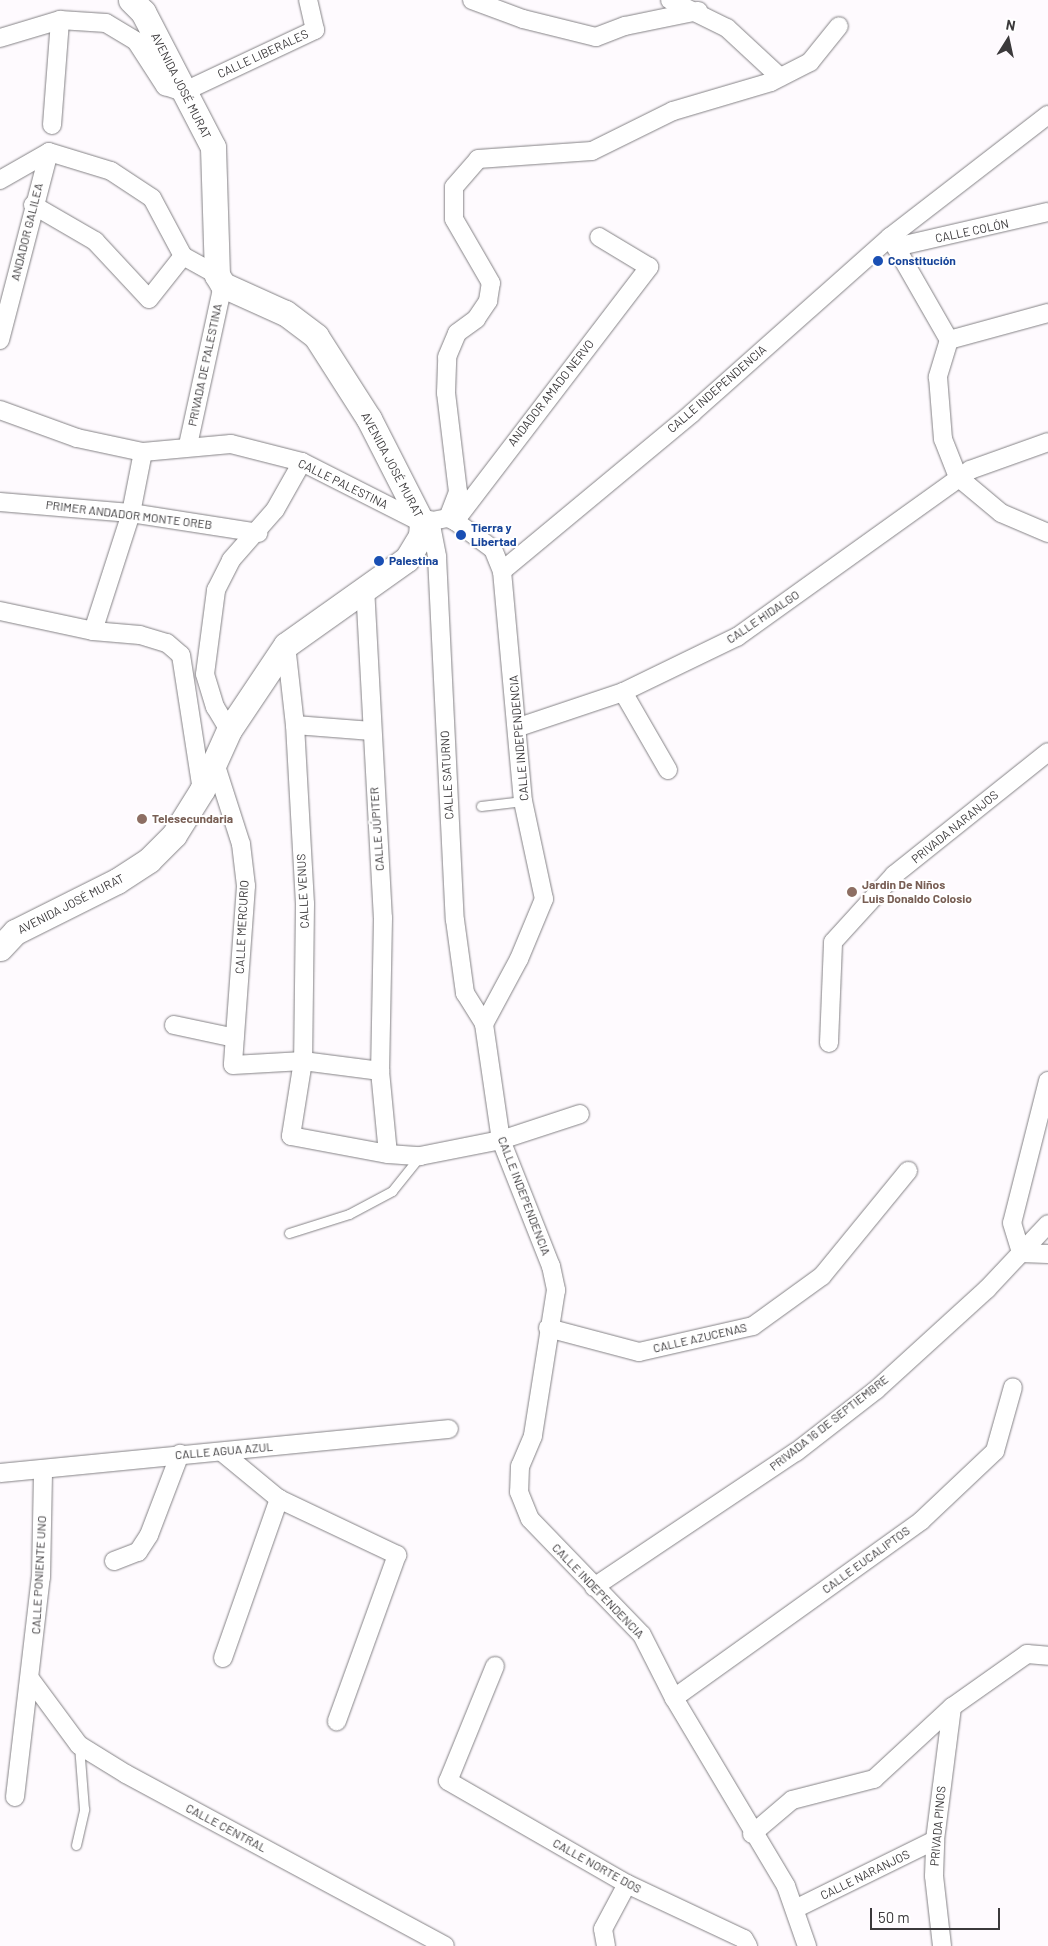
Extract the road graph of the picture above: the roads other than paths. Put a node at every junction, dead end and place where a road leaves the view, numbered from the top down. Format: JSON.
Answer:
{"nodes":[{"id":1,"x":132,"y":0,"type":"edge"},
{"id":2,"x":308,"y":0,"type":"edge"},
{"id":3,"x":472,"y":0,"type":"edge"},
{"id":4,"x":670,"y":0,"type":"edge"},
{"id":5,"x":698,"y":11,"type":"junction"},
{"id":6,"x":60,"y":20,"type":"junction"},
{"id":7,"x":839,"y":26,"type":"dead end"},
{"id":8,"x":0,"y":38,"type":"edge"},
{"id":9,"x":780,"y":77,"type":"junction"},
{"id":10,"x":184,"y":92,"type":"junction"},
{"id":11,"x":1048,"y":115,"type":"edge"},
{"id":12,"x":52,"y":125,"type":"dead end"},
{"id":13,"x":49,"y":152,"type":"junction"},
{"id":14,"x":0,"y":180,"type":"edge"},
{"id":15,"x":33,"y":205,"type":"junction"},
{"id":16,"x":1048,"y":212,"type":"edge"},
{"id":17,"x":600,"y":236,"type":"dead end"},
{"id":18,"x":894,"y":242,"type":"junction"},
{"id":19,"x":184,"y":256,"type":"junction"},
{"id":20,"x":220,"y":280,"type":"junction"},
{"id":21,"x":1048,"y":313,"type":"edge"},
{"id":22,"x":0,"y":340,"type":"edge"},
{"id":23,"x":949,"y":340,"type":"junction"},
{"id":24,"x":0,"y":410,"type":"edge"},
{"id":25,"x":1048,"y":442,"type":"edge"},
{"id":26,"x":188,"y":445,"type":"junction"},
{"id":27,"x":143,"y":452,"type":"junction"},
{"id":28,"x":302,"y":462,"type":"junction"},
{"id":29,"x":958,"y":477,"type":"junction"},
{"id":30,"x":0,"y":502,"type":"edge"},
{"id":31,"x":131,"y":513,"type":"junction"},
{"id":32,"x":451,"y":520,"type":"junction"},
{"id":33,"x":426,"y":521,"type":"junction"},
{"id":34,"x":258,"y":533,"type":"junction"},
{"id":35,"x":1048,"y":533,"type":"edge"},
{"id":36,"x":502,"y":571,"type":"junction"},
{"id":37,"x":365,"y":587,"type":"junction"},
{"id":38,"x":0,"y":611,"type":"edge"},
{"id":39,"x":93,"y":631,"type":"junction"},
{"id":40,"x":286,"y":645,"type":"junction"},
{"id":41,"x":623,"y":692,"type":"junction"},
{"id":42,"x":295,"y":725,"type":"junction"},
{"id":43,"x":518,"y":727,"type":"junction"},
{"id":44,"x":229,"y":730,"type":"junction"},
{"id":45,"x":372,"y":731,"type":"junction"},
{"id":46,"x":1048,"y":752,"type":"edge"},
{"id":47,"x":215,"y":763,"type":"junction"},
{"id":48,"x":668,"y":770,"type":"dead end"},
{"id":49,"x":202,"y":790,"type":"junction"},
{"id":50,"x":523,"y":801,"type":"junction"},
{"id":51,"x":481,"y":806,"type":"dead end"},
{"id":52,"x":0,"y":948,"type":"edge"},
{"id":53,"x":484,"y":1024,"type":"junction"},
{"id":54,"x":174,"y":1026,"type":"dead end"},
{"id":55,"x":235,"y":1038,"type":"junction"},
{"id":56,"x":829,"y":1043,"type":"dead end"},
{"id":57,"x":303,"y":1061,"type":"junction"},
{"id":58,"x":380,"y":1071,"type":"junction"},
{"id":59,"x":1048,"y":1081,"type":"edge"},
{"id":60,"x":580,"y":1114,"type":"dead end"},
{"id":61,"x":501,"y":1140,"type":"junction"},
{"id":62,"x":388,"y":1154,"type":"junction"},
{"id":63,"x":420,"y":1156,"type":"junction"},
{"id":64,"x":908,"y":1171,"type":"dead end"},
{"id":65,"x":1048,"y":1224,"type":"edge"},
{"id":66,"x":289,"y":1233,"type":"dead end"},
{"id":67,"x":1021,"y":1252,"type":"junction"},
{"id":68,"x":1048,"y":1254,"type":"edge"},
{"id":69,"x":548,"y":1328,"type":"junction"},
{"id":70,"x":1013,"y":1387,"type":"dead end"},
{"id":71,"x":449,"y":1429,"type":"dead end"},
{"id":72,"x":222,"y":1452,"type":"junction"},
{"id":73,"x":180,"y":1454,"type":"junction"},
{"id":74,"x":43,"y":1470,"type":"junction"},
{"id":75,"x":0,"y":1473,"type":"edge"},
{"id":76,"x":279,"y":1500,"type":"junction"},
{"id":77,"x":114,"y":1561,"type":"dead end"},
{"id":78,"x":594,"y":1587,"type":"junction"},
{"id":79,"x":1048,"y":1656,"type":"edge"},
{"id":80,"x":223,"y":1658,"type":"dead end"},
{"id":81,"x":495,"y":1666,"type":"dead end"},
{"id":82,"x":31,"y":1680,"type":"junction"},
{"id":83,"x":674,"y":1698,"type":"junction"},
{"id":84,"x":952,"y":1707,"type":"junction"},
{"id":85,"x":338,"y":1721,"type":"dead end"},
{"id":86,"x":79,"y":1745,"type":"junction"},
{"id":87,"x":15,"y":1797,"type":"dead end"},
{"id":88,"x":752,"y":1834,"type":"junction"},
{"id":89,"x":935,"y":1840,"type":"junction"},
{"id":90,"x":76,"y":1845,"type":"dead end"},
{"id":91,"x":627,"y":1884,"type":"junction"},
{"id":92,"x":794,"y":1909,"type":"junction"},
{"id":93,"x":445,"y":1946,"type":"edge"},
{"id":94,"x":606,"y":1946,"type":"edge"},
{"id":95,"x":748,"y":1946,"type":"edge"},
{"id":96,"x":807,"y":1946,"type":"edge"},
{"id":97,"x":942,"y":1946,"type":"edge"}],
"edges":[{"from":1,"to":10,"type":"street","name":"AVENIDA JOSÉ MURAT"},
{"from":2,"to":10,"type":"street","name":"CALLE LIBERALES"},
{"from":3,"to":5,"type":"street"},
{"from":4,"to":5,"type":"street"},
{"from":5,"to":9,"type":"street"},
{"from":6,"to":8,"type":"street"},
{"from":6,"to":10,"type":"street"},
{"from":6,"to":12,"type":"street"},
{"from":7,"to":9,"type":"street"},
{"from":9,"to":32,"type":"street"},
{"from":10,"to":20,"type":"street","name":"AVENIDA JOSÉ MURAT"},
{"from":11,"to":18,"type":"street","name":"CALLE INDEPENDENCIA"},
{"from":13,"to":14,"type":"street"},
{"from":13,"to":15,"type":"street","name":"ANDADOR GALILEA"},
{"from":13,"to":19,"type":"street"},
{"from":15,"to":19,"type":"street"},
{"from":15,"to":22,"type":"street","name":"ANDADOR GALILEA"},
{"from":16,"to":18,"type":"street","name":"CALLE COLÓN"},
{"from":17,"to":32,"type":"street","name":"ANDADOR AMADO NERVO"},
{"from":18,"to":23,"type":"street"},
{"from":18,"to":36,"type":"street","name":"CALLE INDEPENDENCIA"},
{"from":19,"to":20,"type":"street"},
{"from":20,"to":26,"type":"street","name":"PRIVADA DE PALESTINA"},
{"from":20,"to":33,"type":"street","name":"AVENIDA JOSÉ MURAT"},
{"from":21,"to":23,"type":"street"},
{"from":23,"to":29,"type":"street"},
{"from":24,"to":27,"type":"street","name":"CALLE PALESTINA"},
{"from":25,"to":29,"type":"street","name":"CALLE HIDALGO"},
{"from":26,"to":27,"type":"street","name":"CALLE PALESTINA"},
{"from":26,"to":28,"type":"street","name":"CALLE PALESTINA"},
{"from":27,"to":31,"type":"street"},
{"from":28,"to":33,"type":"street","name":"CALLE PALESTINA"},
{"from":28,"to":34,"type":"street"},
{"from":29,"to":35,"type":"street"},
{"from":29,"to":41,"type":"street","name":"CALLE HIDALGO"},
{"from":30,"to":31,"type":"street","name":"PRIMER ANDADOR MONTE OREB"},
{"from":31,"to":34,"type":"street","name":"PRIMER ANDADOR MONTE OREB"},
{"from":31,"to":39,"type":"street"},
{"from":32,"to":33,"type":"street"},
{"from":32,"to":36,"type":"street"},
{"from":33,"to":37,"type":"street","name":"AVENIDA JOSÉ MURAT"},
{"from":33,"to":53,"type":"street","name":"CALLE SATURNO"},
{"from":34,"to":44,"type":"street"},
{"from":36,"to":43,"type":"street","name":"CALLE INDEPENDENCIA"},
{"from":37,"to":40,"type":"street","name":"AVENIDA JOSÉ MURAT"},
{"from":37,"to":45,"type":"street","name":"CALLE JÚPITER"},
{"from":38,"to":39,"type":"street"},
{"from":39,"to":49,"type":"street"},
{"from":40,"to":42,"type":"street","name":"CALLE VENUS"},
{"from":40,"to":44,"type":"street","name":"AVENIDA JOSÉ MURAT"},
{"from":41,"to":43,"type":"street","name":"CALLE HIDALGO"},
{"from":41,"to":48,"type":"street"},
{"from":42,"to":45,"type":"street"},
{"from":42,"to":57,"type":"street","name":"CALLE VENUS"},
{"from":43,"to":50,"type":"street","name":"CALLE INDEPENDENCIA"},
{"from":44,"to":47,"type":"street","name":"AVENIDA JOSÉ MURAT"},
{"from":45,"to":58,"type":"street","name":"CALLE JÚPITER"},
{"from":46,"to":56,"type":"street","name":"PRIVADA NARANJOS"},
{"from":47,"to":49,"type":"street","name":"AVENIDA JOSÉ MURAT"},
{"from":47,"to":55,"type":"street","name":"CALLE MERCURIO"},
{"from":49,"to":52,"type":"street","name":"AVENIDA JOSÉ MURAT"},
{"from":50,"to":51,"type":"lane"},
{"from":50,"to":53,"type":"street","name":"CALLE INDEPENDENCIA"},
{"from":53,"to":61,"type":"street","name":"CALLE INDEPENDENCIA"},
{"from":54,"to":55,"type":"street"},
{"from":55,"to":57,"type":"street","name":"CALLE MERCURIO"},
{"from":57,"to":58,"type":"street"},
{"from":57,"to":62,"type":"street","name":"CALLE VENUS"},
{"from":58,"to":62,"type":"street","name":"CALLE JÚPITER"},
{"from":59,"to":67,"type":"street"},
{"from":60,"to":61,"type":"street"},
{"from":61,"to":63,"type":"street"},
{"from":61,"to":69,"type":"street","name":"CALLE INDEPENDENCIA"},
{"from":62,"to":63,"type":"street"},
{"from":63,"to":66,"type":"lane"},
{"from":64,"to":69,"type":"street","name":"CALLE AZUCENAS"},
{"from":65,"to":67,"type":"street","name":"PRIVADA 16 DE SEPTIEMBRE"},
{"from":67,"to":68,"type":"street"},
{"from":67,"to":78,"type":"street","name":"PRIVADA 16 DE SEPTIEMBRE"},
{"from":69,"to":78,"type":"street","name":"CALLE INDEPENDENCIA"},
{"from":70,"to":83,"type":"street","name":"CALLE EUCALIPTOS"},
{"from":71,"to":72,"type":"street","name":"CALLE AGUA AZUL"},
{"from":72,"to":73,"type":"street","name":"CALLE AGUA AZUL"},
{"from":72,"to":76,"type":"street"},
{"from":73,"to":74,"type":"street","name":"CALLE AGUA AZUL"},
{"from":73,"to":77,"type":"street"},
{"from":74,"to":75,"type":"street","name":"CALLE AGUA AZUL"},
{"from":74,"to":82,"type":"street","name":"CALLE PONIENTE UNO"},
{"from":76,"to":80,"type":"street"},
{"from":76,"to":85,"type":"street"},
{"from":78,"to":83,"type":"street","name":"CALLE INDEPENDENCIA"},
{"from":79,"to":84,"type":"street"},
{"from":81,"to":91,"type":"street","name":"CALLE NORTE DOS"},
{"from":82,"to":86,"type":"street","name":"CALLE CENTRAL"},
{"from":82,"to":87,"type":"street","name":"CALLE PONIENTE UNO"},
{"from":83,"to":88,"type":"street","name":"CALLE INDEPENDENCIA"},
{"from":84,"to":88,"type":"street"},
{"from":84,"to":89,"type":"street","name":"PRIVADA PINOS"},
{"from":86,"to":90,"type":"lane"},
{"from":86,"to":93,"type":"street","name":"CALLE CENTRAL"},
{"from":88,"to":92,"type":"street","name":"CALLE INDEPENDENCIA"},
{"from":89,"to":92,"type":"street","name":"CALLE NARANJOS"},
{"from":89,"to":97,"type":"street","name":"PRIVADA PINOS"},
{"from":91,"to":94,"type":"street"},
{"from":91,"to":95,"type":"street","name":"CALLE NORTE DOS"},
{"from":92,"to":96,"type":"street","name":"CALLE INDEPENDENCIA"}]}
